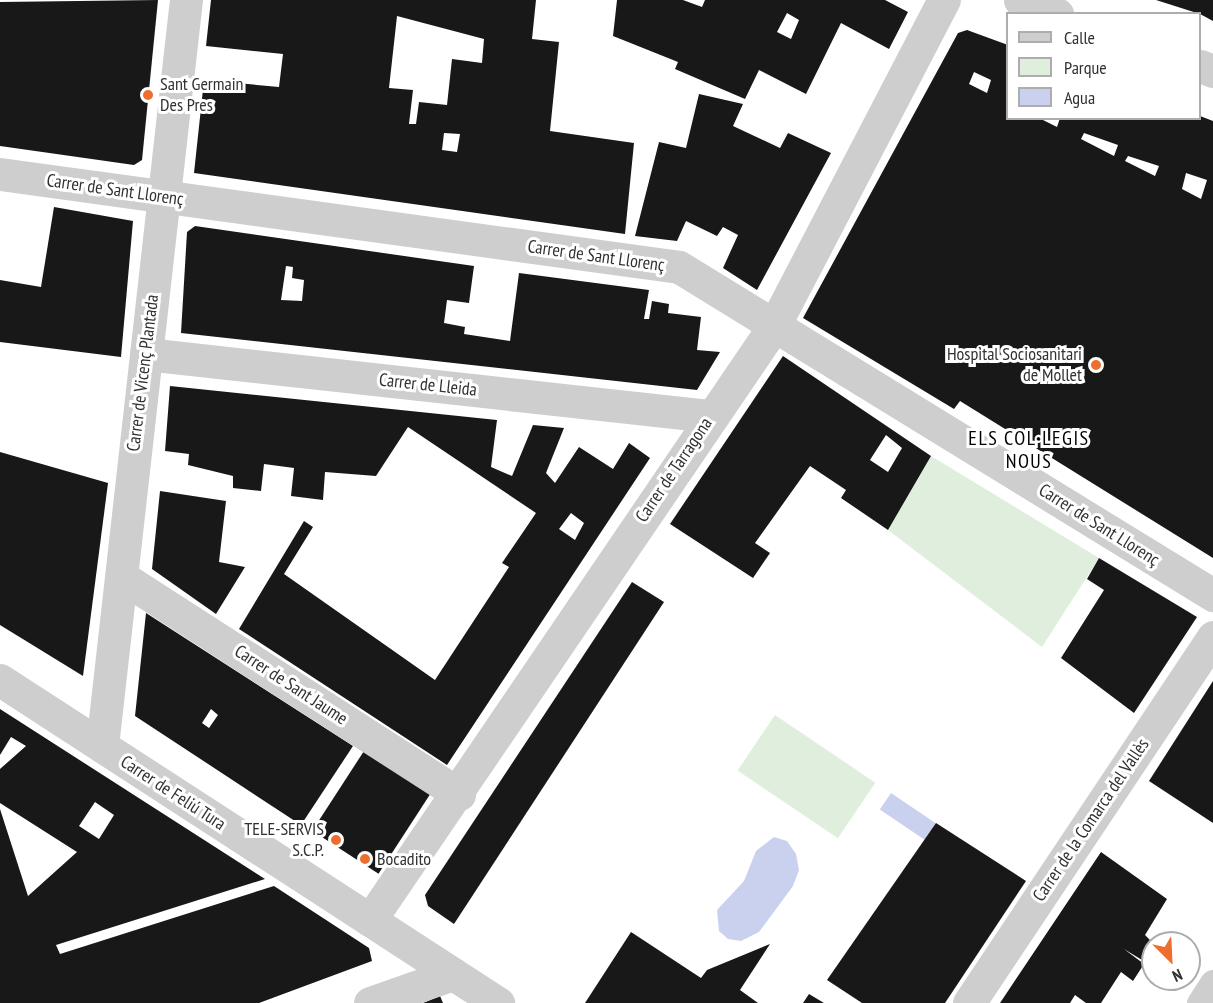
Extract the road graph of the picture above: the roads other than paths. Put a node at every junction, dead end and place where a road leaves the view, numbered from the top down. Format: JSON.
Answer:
{"nodes":[{"id":1,"x":186,"y":0,"type":"edge"},
{"id":2,"x":944,"y":0,"type":"edge"},
{"id":3,"x":1020,"y":0,"type":"edge"},
{"id":4,"x":1052,"y":12,"type":"edge"},
{"id":5,"x":0,"y":174,"type":"edge"},
{"id":6,"x":163,"y":197,"type":"junction"},
{"id":7,"x":774,"y":326,"type":"junction"},
{"id":8,"x":146,"y":354,"type":"junction"},
{"id":9,"x":709,"y":416,"type":"junction"},
{"id":10,"x":122,"y":577,"type":"junction"},
{"id":11,"x":1213,"y":595,"type":"edge"},
{"id":12,"x":1213,"y":637,"type":"edge"},
{"id":13,"x":0,"y":680,"type":"edge"},
{"id":14,"x":102,"y":746,"type":"junction"},
{"id":15,"x":459,"y":794,"type":"junction"},
{"id":16,"x":370,"y":920,"type":"junction"},
{"id":17,"x":453,"y":974,"type":"junction"},
{"id":18,"x":1213,"y":983,"type":"edge"},
{"id":19,"x":370,"y":1003,"type":"edge"},
{"id":20,"x":498,"y":1003,"type":"edge"},
{"id":21,"x":969,"y":1003,"type":"edge"},
{"id":22,"x":1200,"y":1003,"type":"edge"}],
"edges":[{"from":1,"to":6,"type":"street","name":"Carrer de Vicenç Plantada"},
{"from":2,"to":7,"type":"street","name":"Carrer de Tarragona"},
{"from":3,"to":4,"type":"street"},
{"from":5,"to":6,"type":"street","name":"Carrer de Sant Llorenç"},
{"from":6,"to":7,"type":"street","name":"Carrer de Sant Llorenç"},
{"from":6,"to":8,"type":"street","name":"Carrer de Vicenç Plantada"},
{"from":7,"to":9,"type":"street","name":"Carrer de Tarragona"},
{"from":7,"to":11,"type":"street","name":"Carrer de Sant Llorenç"},
{"from":8,"to":9,"type":"street","name":"Carrer de Lleida"},
{"from":8,"to":10,"type":"street","name":"Carrer de Vicenç Plantada"},
{"from":9,"to":15,"type":"street","name":"Carrer de Tarragona"},
{"from":10,"to":14,"type":"street","name":"Carrer de Vicenç Plantada"},
{"from":10,"to":15,"type":"street","name":"Carrer de Sant Jaume"},
{"from":12,"to":21,"type":"street","name":"Carrer de la Comarca del Vallès"},
{"from":13,"to":14,"type":"street","name":"Carrer de Feliú Tura"},
{"from":14,"to":16,"type":"street","name":"Carrer de Feliú Tura"},
{"from":15,"to":16,"type":"street","name":"Carrer de Tarragona"},
{"from":16,"to":17,"type":"street","name":"Carrer de Feliú Tura"},
{"from":17,"to":19,"type":"street"},
{"from":17,"to":20,"type":"street","name":"Carrer de Feliú Tura"},
{"from":18,"to":22,"type":"lane"}]}
